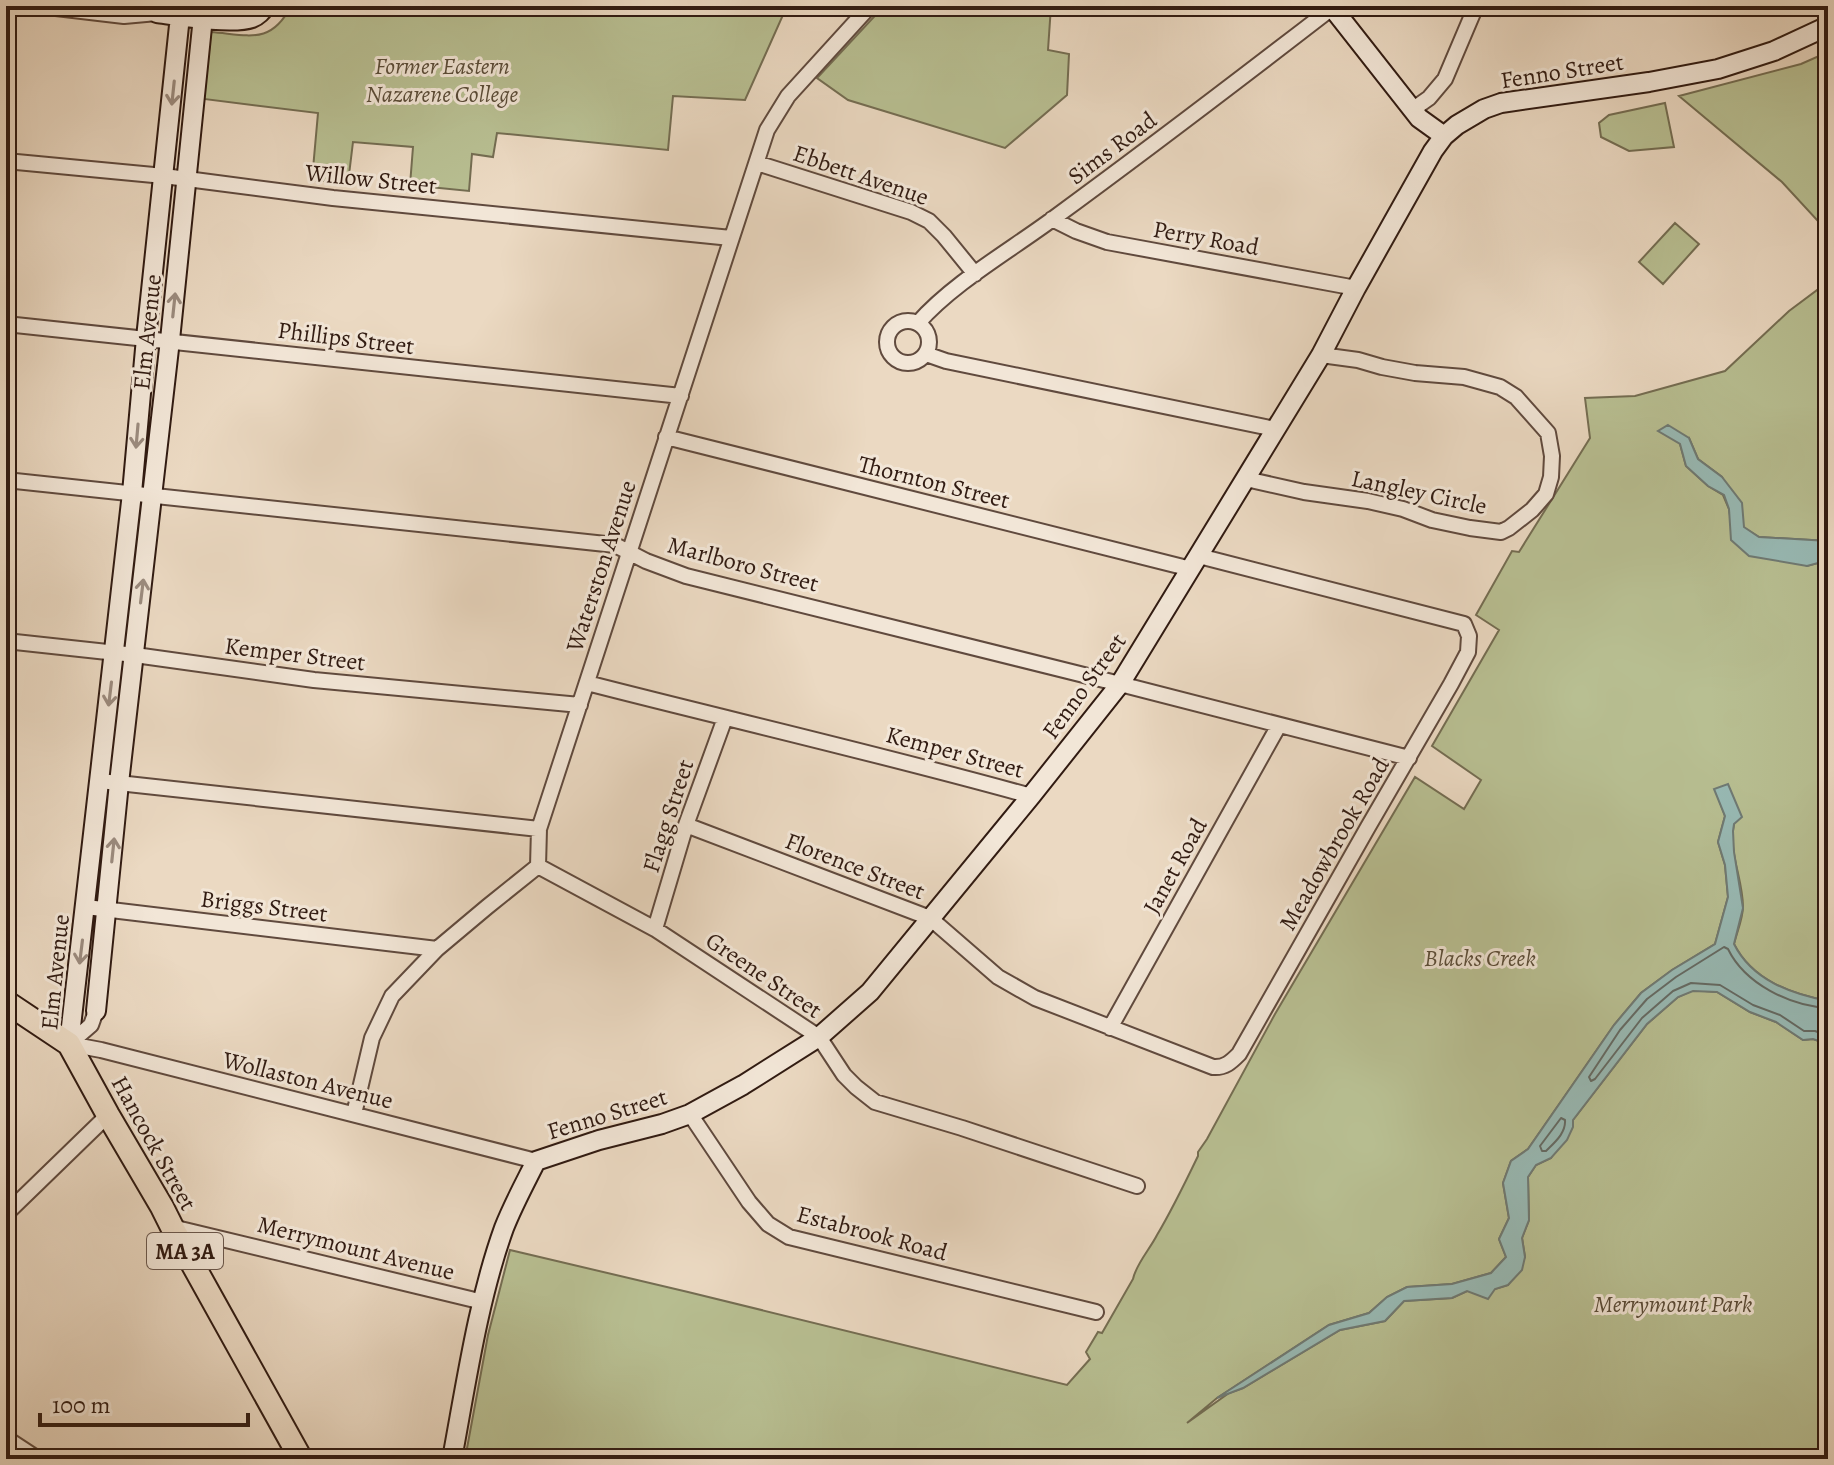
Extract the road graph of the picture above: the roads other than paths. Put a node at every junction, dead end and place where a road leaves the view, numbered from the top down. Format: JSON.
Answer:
{"nodes":[{"id":1,"x":39,"y":6,"type":"edge"},
{"id":2,"x":266,"y":6,"type":"edge"},
{"id":3,"x":870,"y":6,"type":"edge"},
{"id":4,"x":1476,"y":6,"type":"edge"},
{"id":5,"x":1331,"y":7,"type":"edge"},
{"id":6,"x":153,"y":9,"type":"edge"},
{"id":7,"x":180,"y":16,"type":"junction"},
{"id":8,"x":203,"y":17,"type":"junction"},
{"id":9,"x":1828,"y":26,"type":"edge"},
{"id":10,"x":1412,"y":110,"type":"junction"},
{"id":11,"x":1444,"y":136,"type":"junction"},
{"id":12,"x":6,"y":161,"type":"edge"},
{"id":13,"x":757,"y":163,"type":"junction"},
{"id":14,"x":164,"y":176,"type":"junction"},
{"id":15,"x":186,"y":180,"type":"junction"},
{"id":16,"x":1052,"y":219,"type":"junction"},
{"id":17,"x":731,"y":238,"type":"junction"},
{"id":18,"x":975,"y":274,"type":"junction"},
{"id":19,"x":1356,"y":288,"type":"junction"},
{"id":20,"x":918,"y":323,"type":"junction"},
{"id":21,"x":6,"y":324,"type":"edge"},
{"id":22,"x":146,"y":338,"type":"junction"},
{"id":23,"x":170,"y":340,"type":"junction"},
{"id":24,"x":926,"y":354,"type":"junction"},
{"id":25,"x":1321,"y":355,"type":"junction"},
{"id":26,"x":681,"y":396,"type":"junction"},
{"id":27,"x":1275,"y":429,"type":"junction"},
{"id":28,"x":666,"y":437,"type":"junction"},
{"id":29,"x":1246,"y":479,"type":"junction"},
{"id":30,"x":6,"y":480,"type":"edge"},
{"id":31,"x":132,"y":493,"type":"junction"},
{"id":32,"x":153,"y":495,"type":"junction"},
{"id":33,"x":629,"y":551,"type":"junction"},
{"id":34,"x":1195,"y":562,"type":"junction"},
{"id":35,"x":1464,"y":624,"type":"joint"},
{"id":36,"x":6,"y":641,"type":"edge"},
{"id":37,"x":115,"y":653,"type":"junction"},
{"id":38,"x":135,"y":655,"type":"junction"},
{"id":39,"x":587,"y":683,"type":"junction"},
{"id":40,"x":1120,"y":684,"type":"junction"},
{"id":41,"x":580,"y":705,"type":"junction"},
{"id":42,"x":725,"y":718,"type":"junction"},
{"id":43,"x":1279,"y":725,"type":"junction"},
{"id":44,"x":1409,"y":758,"type":"junction"},
{"id":45,"x":100,"y":781,"type":"junction"},
{"id":46,"x":119,"y":783,"type":"junction"},
{"id":47,"x":1031,"y":796,"type":"junction"},
{"id":48,"x":686,"y":825,"type":"junction"},
{"id":49,"x":539,"y":829,"type":"junction"},
{"id":50,"x":538,"y":866,"type":"junction"},
{"id":51,"x":86,"y":907,"type":"junction"},
{"id":52,"x":107,"y":909,"type":"junction"},
{"id":53,"x":930,"y":918,"type":"junction"},
{"id":54,"x":655,"y":929,"type":"junction"},
{"id":55,"x":437,"y":949,"type":"junction"},
{"id":56,"x":6,"y":1002,"type":"edge"},
{"id":57,"x":96,"y":1011,"type":"joint"},
{"id":58,"x":1110,"y":1028,"type":"junction"},
{"id":59,"x":819,"y":1037,"type":"junction"},
{"id":60,"x":69,"y":1044,"type":"junction"},
{"id":61,"x":1213,"y":1067,"type":"joint"},
{"id":62,"x":354,"y":1114,"type":"junction"},
{"id":63,"x":690,"y":1114,"type":"junction"},
{"id":64,"x":108,"y":1115,"type":"junction"},
{"id":65,"x":536,"y":1161,"type":"junction"},
{"id":66,"x":1137,"y":1186,"type":"dead end"},
{"id":67,"x":6,"y":1214,"type":"edge"},
{"id":68,"x":172,"y":1227,"type":"junction"},
{"id":69,"x":483,"y":1302,"type":"junction"},
{"id":70,"x":1096,"y":1312,"type":"dead end"},
{"id":71,"x":6,"y":1438,"type":"edge"},
{"id":72,"x":38,"y":1459,"type":"edge"},
{"id":73,"x":301,"y":1459,"type":"edge"},
{"id":74,"x":452,"y":1459,"type":"edge"}],
"edges":[{"from":1,"to":6,"type":"street"},
{"from":2,"to":8,"type":"street"},
{"from":3,"to":13,"type":"street","name":"Waterston Avenue"},
{"from":4,"to":10,"type":"street"},
{"from":5,"to":10,"type":"street"},
{"from":5,"to":16,"type":"street","name":"Sims Road"},
{"from":6,"to":7,"type":"street"},
{"from":7,"to":8,"type":"street"},
{"from":7,"to":14,"type":"street","name":"Elm Avenue","one_way":true},
{"from":8,"to":15,"type":"street","name":"Elm Avenue"},
{"from":9,"to":11,"type":"street","name":"Fenno Street"},
{"from":10,"to":11,"type":"street"},
{"from":11,"to":19,"type":"street","name":"Fenno Street"},
{"from":12,"to":14,"type":"street","name":"Willow Street"},
{"from":13,"to":17,"type":"street","name":"Waterston Avenue"},
{"from":13,"to":18,"type":"street","name":"Ebbett Avenue"},
{"from":14,"to":15,"type":"street","name":"Willow Street"},
{"from":14,"to":22,"type":"street","name":"Elm Avenue"},
{"from":15,"to":17,"type":"street","name":"Willow Street"},
{"from":23,"to":15,"type":"street","name":"Elm Avenue","one_way":true},
{"from":16,"to":18,"type":"street","name":"Sims Road"},
{"from":16,"to":19,"type":"street","name":"Perry Road"},
{"from":17,"to":26,"type":"street","name":"Waterston Avenue"},
{"from":18,"to":20,"type":"street","name":"Sims Road"},
{"from":19,"to":25,"type":"street","name":"Fenno Street"},
{"from":20,"to":24,"type":"street"},
{"from":20,"to":24,"type":"street","name":"Sims Road"},
{"from":21,"to":22,"type":"street","name":"Phillips Street"},
{"from":22,"to":23,"type":"street","name":"Phillips Street"},
{"from":22,"to":31,"type":"street","name":"Elm Avenue","one_way":true},
{"from":23,"to":26,"type":"street","name":"Phillips Street"},
{"from":23,"to":32,"type":"street","name":"Elm Avenue"},
{"from":24,"to":27,"type":"street","name":"Sims Road"},
{"from":25,"to":27,"type":"street","name":"Fenno Street"},
{"from":25,"to":29,"type":"street","name":"Langley Circle"},
{"from":26,"to":28,"type":"street","name":"Waterston Avenue"},
{"from":27,"to":29,"type":"street","name":"Fenno Street"},
{"from":28,"to":33,"type":"street","name":"Waterston Avenue"},
{"from":28,"to":34,"type":"street","name":"Thornton Street"},
{"from":29,"to":34,"type":"street","name":"Fenno Street"},
{"from":30,"to":31,"type":"street","name":"Marlboro Street"},
{"from":31,"to":32,"type":"street","name":"Marlboro Street"},
{"from":31,"to":37,"type":"street","name":"Elm Avenue"},
{"from":32,"to":33,"type":"street","name":"Marlboro Street"},
{"from":38,"to":32,"type":"street","name":"Elm Avenue","one_way":true},
{"from":33,"to":39,"type":"street","name":"Waterston Avenue"},
{"from":33,"to":40,"type":"street","name":"Marlboro Street"},
{"from":34,"to":35,"type":"street","name":"Thornton Street"},
{"from":34,"to":40,"type":"street","name":"Fenno Street"},
{"from":35,"to":44,"type":"street","name":"Meadowbrook Road"},
{"from":36,"to":37,"type":"street","name":"Kemper Street"},
{"from":37,"to":38,"type":"street","name":"Kemper Street"},
{"from":37,"to":45,"type":"street","name":"Elm Avenue","one_way":true},
{"from":38,"to":41,"type":"street","name":"Kemper Street"},
{"from":38,"to":46,"type":"street","name":"Elm Avenue"},
{"from":39,"to":41,"type":"street","name":"Waterston Avenue"},
{"from":39,"to":42,"type":"street","name":"Kemper Street"},
{"from":40,"to":43,"type":"street","name":"Marlboro Street"},
{"from":40,"to":47,"type":"street","name":"Fenno Street"},
{"from":41,"to":49,"type":"street","name":"Waterston Avenue"},
{"from":42,"to":47,"type":"street","name":"Kemper Street"},
{"from":42,"to":48,"type":"street","name":"Flagg Street"},
{"from":43,"to":44,"type":"street","name":"Marlboro Street"},
{"from":43,"to":58,"type":"street","name":"Janet Road"},
{"from":44,"to":61,"type":"street","name":"Meadowbrook Road"},
{"from":45,"to":46,"type":"street"},
{"from":45,"to":51,"type":"street","name":"Elm Avenue"},
{"from":46,"to":49,"type":"street"},
{"from":52,"to":46,"type":"street","name":"Elm Avenue","one_way":true},
{"from":47,"to":53,"type":"street","name":"Fenno Street"},
{"from":48,"to":53,"type":"street","name":"Florence Street"},
{"from":48,"to":54,"type":"street","name":"Flagg Street"},
{"from":49,"to":50,"type":"street","name":"Waterston Avenue"},
{"from":50,"to":54,"type":"street","name":"Greene Street"},
{"from":50,"to":55,"type":"street"},
{"from":51,"to":52,"type":"street","name":"Briggs Street"},
{"from":51,"to":60,"type":"street","name":"Elm Avenue","one_way":true},
{"from":52,"to":55,"type":"street","name":"Briggs Street"},
{"from":52,"to":57,"type":"street","name":"Elm Avenue"},
{"from":53,"to":58,"type":"street","name":"Florence Street"},
{"from":53,"to":59,"type":"street","name":"Fenno Street"},
{"from":54,"to":59,"type":"street","name":"Greene Street"},
{"from":55,"to":62,"type":"street"},
{"from":56,"to":60,"type":"main road","name":"Hancock Street","number":"MA 3A"},
{"from":57,"to":60,"type":"street","name":"Elm Avenue"},
{"from":58,"to":61,"type":"street","name":"Florence Street"},
{"from":59,"to":63,"type":"street","name":"Fenno Street"},
{"from":59,"to":66,"type":"street","name":"Greene Street"},
{"from":60,"to":62,"type":"street","name":"Wollaston Avenue"},
{"from":60,"to":64,"type":"main road","name":"Hancock Street","number":"MA 3A"},
{"from":62,"to":65,"type":"street","name":"Wollaston Avenue"},
{"from":63,"to":65,"type":"street","name":"Fenno Street"},
{"from":63,"to":70,"type":"street","name":"Estabrook Road"},
{"from":64,"to":67,"type":"street"},
{"from":64,"to":68,"type":"main road","name":"Hancock Street","number":"MA 3A"},
{"from":65,"to":69,"type":"street","name":"Fenno Street"},
{"from":68,"to":69,"type":"street","name":"Merrymount Avenue"},
{"from":68,"to":73,"type":"main road","name":"Hancock Street","number":"MA 3A"},
{"from":69,"to":74,"type":"street","name":"Fenno Street"},
{"from":71,"to":72,"type":"street"}]}
